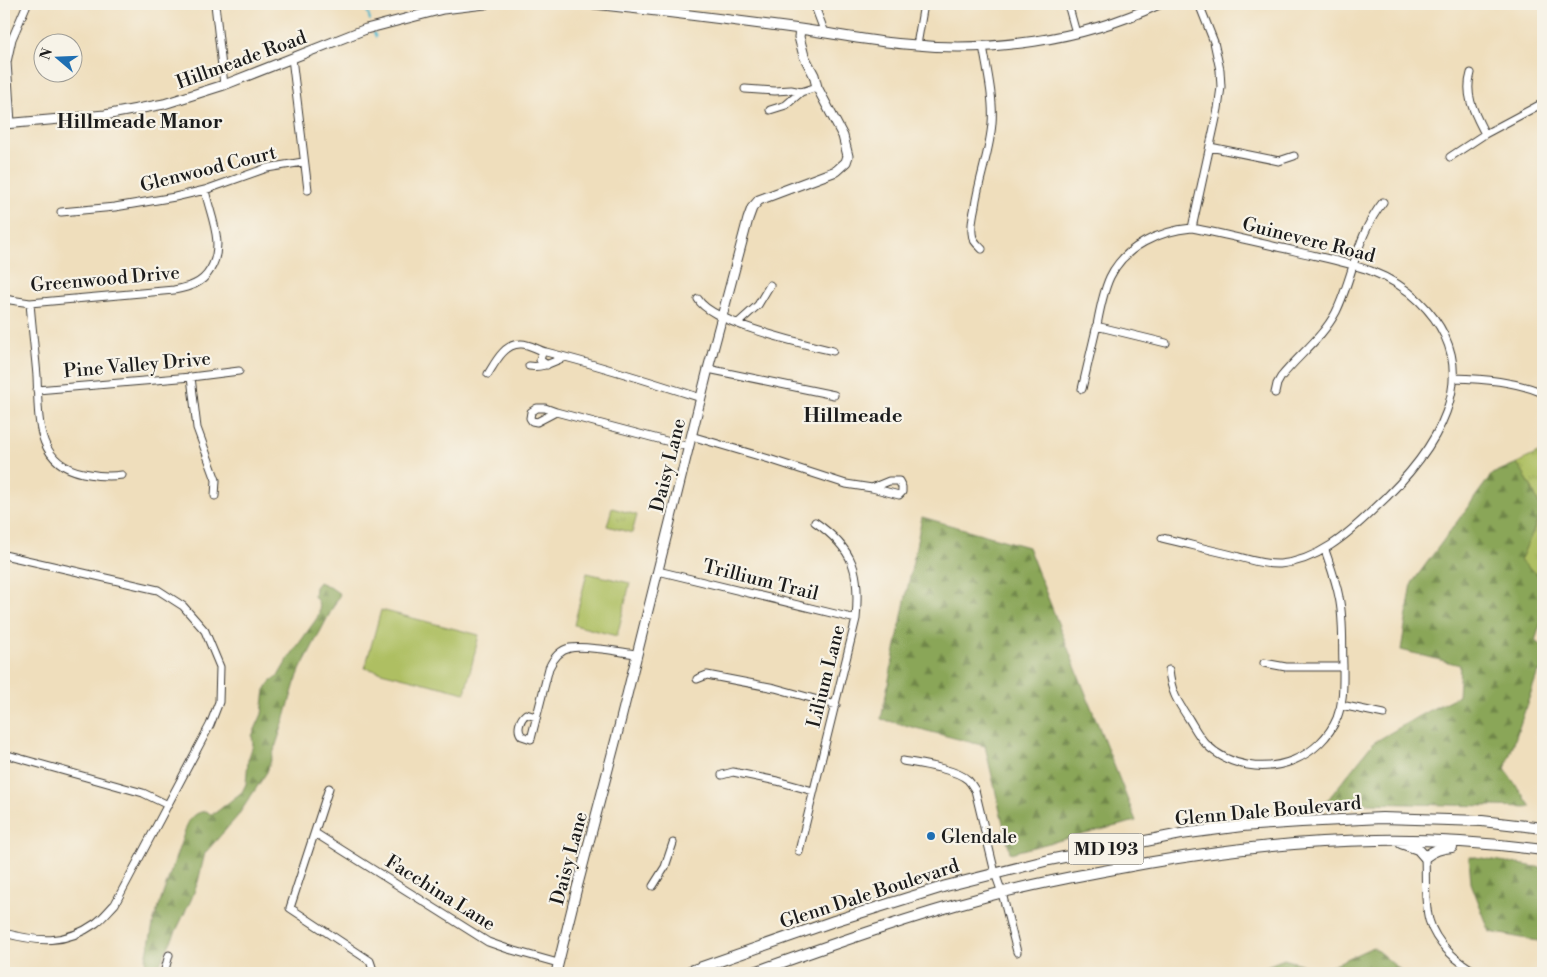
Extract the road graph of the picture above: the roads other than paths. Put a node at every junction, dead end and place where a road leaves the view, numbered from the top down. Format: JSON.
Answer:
{"nodes":[{"id":1,"x":27,"y":4,"type":"edge"},
{"id":2,"x":215,"y":4,"type":"edge"},
{"id":3,"x":485,"y":4,"type":"edge"},
{"id":4,"x":594,"y":4,"type":"edge"},
{"id":5,"x":814,"y":4,"type":"edge"},
{"id":6,"x":924,"y":4,"type":"edge"},
{"id":7,"x":1068,"y":4,"type":"edge"},
{"id":8,"x":1159,"y":4,"type":"edge"},
{"id":9,"x":1199,"y":4,"type":"edge"},
{"id":10,"x":442,"y":6,"type":"edge"},
{"id":11,"x":667,"y":8,"type":"edge"},
{"id":12,"x":800,"y":30,"type":"junction"},
{"id":13,"x":1076,"y":33,"type":"junction"},
{"id":14,"x":825,"y":34,"type":"junction"},
{"id":15,"x":918,"y":45,"type":"junction"},
{"id":16,"x":983,"y":46,"type":"junction"},
{"id":17,"x":292,"y":58,"type":"junction"},
{"id":18,"x":1471,"y":73,"type":"dead end"},
{"id":19,"x":224,"y":85,"type":"junction"},
{"id":20,"x":817,"y":87,"type":"junction"},
{"id":21,"x":746,"y":89,"type":"dead end"},
{"id":22,"x":801,"y":92,"type":"junction"},
{"id":23,"x":1543,"y":103,"type":"edge"},
{"id":24,"x":770,"y":110,"type":"dead end"},
{"id":25,"x":7,"y":124,"type":"edge"},
{"id":26,"x":1485,"y":134,"type":"junction"},
{"id":27,"x":1210,"y":147,"type":"junction"},
{"id":28,"x":1294,"y":156,"type":"dead end"},
{"id":29,"x":1450,"y":157,"type":"dead end"},
{"id":30,"x":303,"y":162,"type":"junction"},
{"id":31,"x":205,"y":190,"type":"junction"},
{"id":32,"x":308,"y":190,"type":"dead end"},
{"id":33,"x":1383,"y":202,"type":"dead end"},
{"id":34,"x":60,"y":212,"type":"dead end"},
{"id":35,"x":1192,"y":228,"type":"junction"},
{"id":36,"x":982,"y":249,"type":"dead end"},
{"id":37,"x":1353,"y":265,"type":"junction"},
{"id":38,"x":770,"y":285,"type":"dead end"},
{"id":39,"x":4,"y":299,"type":"edge"},
{"id":40,"x":698,"y":299,"type":"dead end"},
{"id":41,"x":30,"y":303,"type":"junction"},
{"id":42,"x":722,"y":317,"type":"junction"},
{"id":43,"x":738,"y":323,"type":"junction"},
{"id":44,"x":1096,"y":326,"type":"junction"},
{"id":45,"x":1166,"y":343,"type":"dead end"},
{"id":46,"x":832,"y":351,"type":"dead end"},
{"id":47,"x":544,"y":352,"type":"junction"},
{"id":48,"x":565,"y":356,"type":"junction"},
{"id":49,"x":547,"y":365,"type":"junction"},
{"id":50,"x":529,"y":366,"type":"dead end"},
{"id":51,"x":708,"y":369,"type":"junction"},
{"id":52,"x":239,"y":371,"type":"dead end"},
{"id":53,"x":488,"y":374,"type":"dead end"},
{"id":54,"x":191,"y":377,"type":"junction"},
{"id":55,"x":1453,"y":378,"type":"junction"},
{"id":56,"x":1082,"y":389,"type":"dead end"},
{"id":57,"x":37,"y":390,"type":"junction"},
{"id":58,"x":1275,"y":393,"type":"dead end"},
{"id":59,"x":1543,"y":393,"type":"edge"},
{"id":60,"x":834,"y":395,"type":"dead end"},
{"id":61,"x":701,"y":398,"type":"junction"},
{"id":62,"x":556,"y":412,"type":"dead end"},
{"id":63,"x":691,"y":436,"type":"junction"},
{"id":64,"x":689,"y":446,"type":"junction"},
{"id":65,"x":122,"y":475,"type":"dead end"},
{"id":66,"x":872,"y":488,"type":"dead end"},
{"id":67,"x":215,"y":496,"type":"dead end"},
{"id":68,"x":815,"y":522,"type":"dead end"},
{"id":69,"x":1162,"y":538,"type":"dead end"},
{"id":70,"x":1325,"y":550,"type":"junction"},
{"id":71,"x":4,"y":555,"type":"edge"},
{"id":72,"x":658,"y":571,"type":"junction"},
{"id":73,"x":856,"y":619,"type":"junction"},
{"id":74,"x":636,"y":654,"type":"junction"},
{"id":75,"x":1264,"y":663,"type":"dead end"},
{"id":76,"x":1342,"y":667,"type":"junction"},
{"id":77,"x":1169,"y":670,"type":"dead end"},
{"id":78,"x":697,"y":679,"type":"dead end"},
{"id":79,"x":836,"y":705,"type":"junction"},
{"id":80,"x":1341,"y":705,"type":"junction"},
{"id":81,"x":1384,"y":714,"type":"dead end"},
{"id":82,"x":536,"y":717,"type":"dead end"},
{"id":83,"x":4,"y":754,"type":"edge"},
{"id":84,"x":903,"y":761,"type":"dead end"},
{"id":85,"x":722,"y":774,"type":"dead end"},
{"id":86,"x":329,"y":788,"type":"dead end"},
{"id":87,"x":813,"y":791,"type":"junction"},
{"id":88,"x":168,"y":805,"type":"junction"},
{"id":89,"x":1543,"y":828,"type":"edge"},
{"id":90,"x":315,"y":833,"type":"junction"},
{"id":91,"x":1393,"y":840,"type":"junction"},
{"id":92,"x":1459,"y":842,"type":"junction"},
{"id":93,"x":673,"y":843,"type":"dead end"},
{"id":94,"x":1543,"y":850,"type":"edge"},
{"id":95,"x":799,"y":851,"type":"dead end"},
{"id":96,"x":1425,"y":857,"type":"junction"},
{"id":97,"x":995,"y":873,"type":"junction"},
{"id":98,"x":653,"y":886,"type":"dead end"},
{"id":99,"x":1002,"y":893,"type":"junction"},
{"id":100,"x":4,"y":933,"type":"edge"},
{"id":101,"x":1017,"y":952,"type":"dead end"},
{"id":102,"x":169,"y":955,"type":"dead end"},
{"id":103,"x":558,"y":963,"type":"junction"},
{"id":104,"x":164,"y":973,"type":"edge"},
{"id":105,"x":374,"y":973,"type":"edge"},
{"id":106,"x":556,"y":973,"type":"edge"},
{"id":107,"x":685,"y":973,"type":"edge"},
{"id":108,"x":752,"y":973,"type":"edge"},
{"id":109,"x":1478,"y":973,"type":"edge"}],
"edges":[{"from":1,"to":25,"type":"street"},
{"from":2,"to":19,"type":"street"},
{"from":3,"to":10,"type":"street","name":"Hillmeade Road"},
{"from":4,"to":11,"type":"street"},
{"from":5,"to":14,"type":"street"},
{"from":6,"to":15,"type":"street"},
{"from":7,"to":13,"type":"street"},
{"from":8,"to":13,"type":"street"},
{"from":9,"to":27,"type":"street"},
{"from":10,"to":17,"type":"street","name":"Hillmeade Road"},
{"from":11,"to":12,"type":"street"},
{"from":12,"to":14,"type":"street"},
{"from":12,"to":20,"type":"street","name":"Daisy Lane"},
{"from":13,"to":16,"type":"street"},
{"from":14,"to":15,"type":"street"},
{"from":15,"to":16,"type":"street"},
{"from":16,"to":36,"type":"street"},
{"from":17,"to":19,"type":"street","name":"Hillmeade Road"},
{"from":17,"to":30,"type":"street"},
{"from":18,"to":26,"type":"street"},
{"from":19,"to":25,"type":"street","name":"Hillmeade Road"},
{"from":20,"to":22,"type":"street"},
{"from":20,"to":42,"type":"street","name":"Daisy Lane"},
{"from":21,"to":22,"type":"street"},
{"from":22,"to":24,"type":"street"},
{"from":23,"to":26,"type":"street"},
{"from":26,"to":29,"type":"street"},
{"from":27,"to":28,"type":"street"},
{"from":27,"to":35,"type":"street"},
{"from":30,"to":31,"type":"street","name":"Glenwood Court"},
{"from":30,"to":32,"type":"street"},
{"from":31,"to":34,"type":"street","name":"Glenwood Court"},
{"from":31,"to":41,"type":"street","name":"Greenwood Drive"},
{"from":33,"to":37,"type":"street"},
{"from":35,"to":37,"type":"street","name":"Guinevere Road"},
{"from":35,"to":44,"type":"street","name":"Guinevere Road"},
{"from":37,"to":55,"type":"street","name":"Guinevere Road"},
{"from":37,"to":58,"type":"street"},
{"from":38,"to":43,"type":"street"},
{"from":39,"to":41,"type":"street","name":"Greenwood Drive"},
{"from":40,"to":42,"type":"street"},
{"from":41,"to":57,"type":"street"},
{"from":42,"to":43,"type":"street"},
{"from":42,"to":51,"type":"street","name":"Daisy Lane"},
{"from":43,"to":46,"type":"street"},
{"from":44,"to":45,"type":"street"},
{"from":44,"to":56,"type":"street","name":"Guinevere Road"},
{"from":47,"to":48,"type":"street"},
{"from":47,"to":49,"type":"street"},
{"from":47,"to":53,"type":"street"},
{"from":48,"to":49,"type":"street"},
{"from":48,"to":61,"type":"street"},
{"from":49,"to":50,"type":"street"},
{"from":51,"to":60,"type":"street"},
{"from":51,"to":61,"type":"street","name":"Daisy Lane"},
{"from":52,"to":54,"type":"street","name":"Pine Valley Drive"},
{"from":54,"to":57,"type":"street","name":"Pine Valley Drive"},
{"from":54,"to":67,"type":"street"},
{"from":55,"to":59,"type":"street"},
{"from":55,"to":70,"type":"street","name":"Guinevere Road"},
{"from":57,"to":65,"type":"street"},
{"from":61,"to":63,"type":"street","name":"Daisy Lane"},
{"from":62,"to":64,"type":"street"},
{"from":63,"to":64,"type":"street","name":"Daisy Lane"},
{"from":63,"to":66,"type":"street"},
{"from":64,"to":72,"type":"street","name":"Daisy Lane"},
{"from":68,"to":73,"type":"street","name":"Lilium Lane"},
{"from":69,"to":70,"type":"street","name":"Guinevere Road"},
{"from":70,"to":76,"type":"street"},
{"from":71,"to":88,"type":"street"},
{"from":72,"to":73,"type":"street","name":"Trillium Trail"},
{"from":72,"to":74,"type":"street","name":"Daisy Lane"},
{"from":73,"to":79,"type":"street","name":"Lilium Lane"},
{"from":74,"to":82,"type":"street"},
{"from":74,"to":103,"type":"street","name":"Daisy Lane"},
{"from":75,"to":76,"type":"street"},
{"from":76,"to":80,"type":"street"},
{"from":77,"to":80,"type":"street"},
{"from":78,"to":79,"type":"street"},
{"from":79,"to":87,"type":"street","name":"Lilium Lane"},
{"from":80,"to":81,"type":"street"},
{"from":83,"to":88,"type":"street"},
{"from":84,"to":97,"type":"street"},
{"from":85,"to":87,"type":"street"},
{"from":86,"to":90,"type":"street"},
{"from":87,"to":95,"type":"street","name":"Lilium Lane"},
{"from":88,"to":100,"type":"street"},
{"from":89,"to":97,"type":"main road","name":"Glenn Dale Boulevard","number":"MD 193"},
{"from":90,"to":103,"type":"street","name":"Facchina Lane"},
{"from":90,"to":105,"type":"street"},
{"from":91,"to":92,"type":"main road","name":"Glenn Dale Boulevard","number":"MD 193"},
{"from":91,"to":96,"type":"main road"},
{"from":91,"to":99,"type":"main road","name":"Glenn Dale Boulevard","number":"MD 193"},
{"from":92,"to":94,"type":"main road","name":"Glenn Dale Boulevard","number":"MD 193"},
{"from":92,"to":96,"type":"main road"},
{"from":93,"to":98,"type":"street"},
{"from":96,"to":109,"type":"street"},
{"from":97,"to":99,"type":"street"},
{"from":97,"to":107,"type":"main road","name":"Glenn Dale Boulevard","number":"MD 193"},
{"from":99,"to":101,"type":"street"},
{"from":99,"to":108,"type":"main road","name":"Glenn Dale Boulevard","number":"MD 193"},
{"from":102,"to":104,"type":"street"},
{"from":103,"to":106,"type":"street","name":"Daisy Lane"}]}
